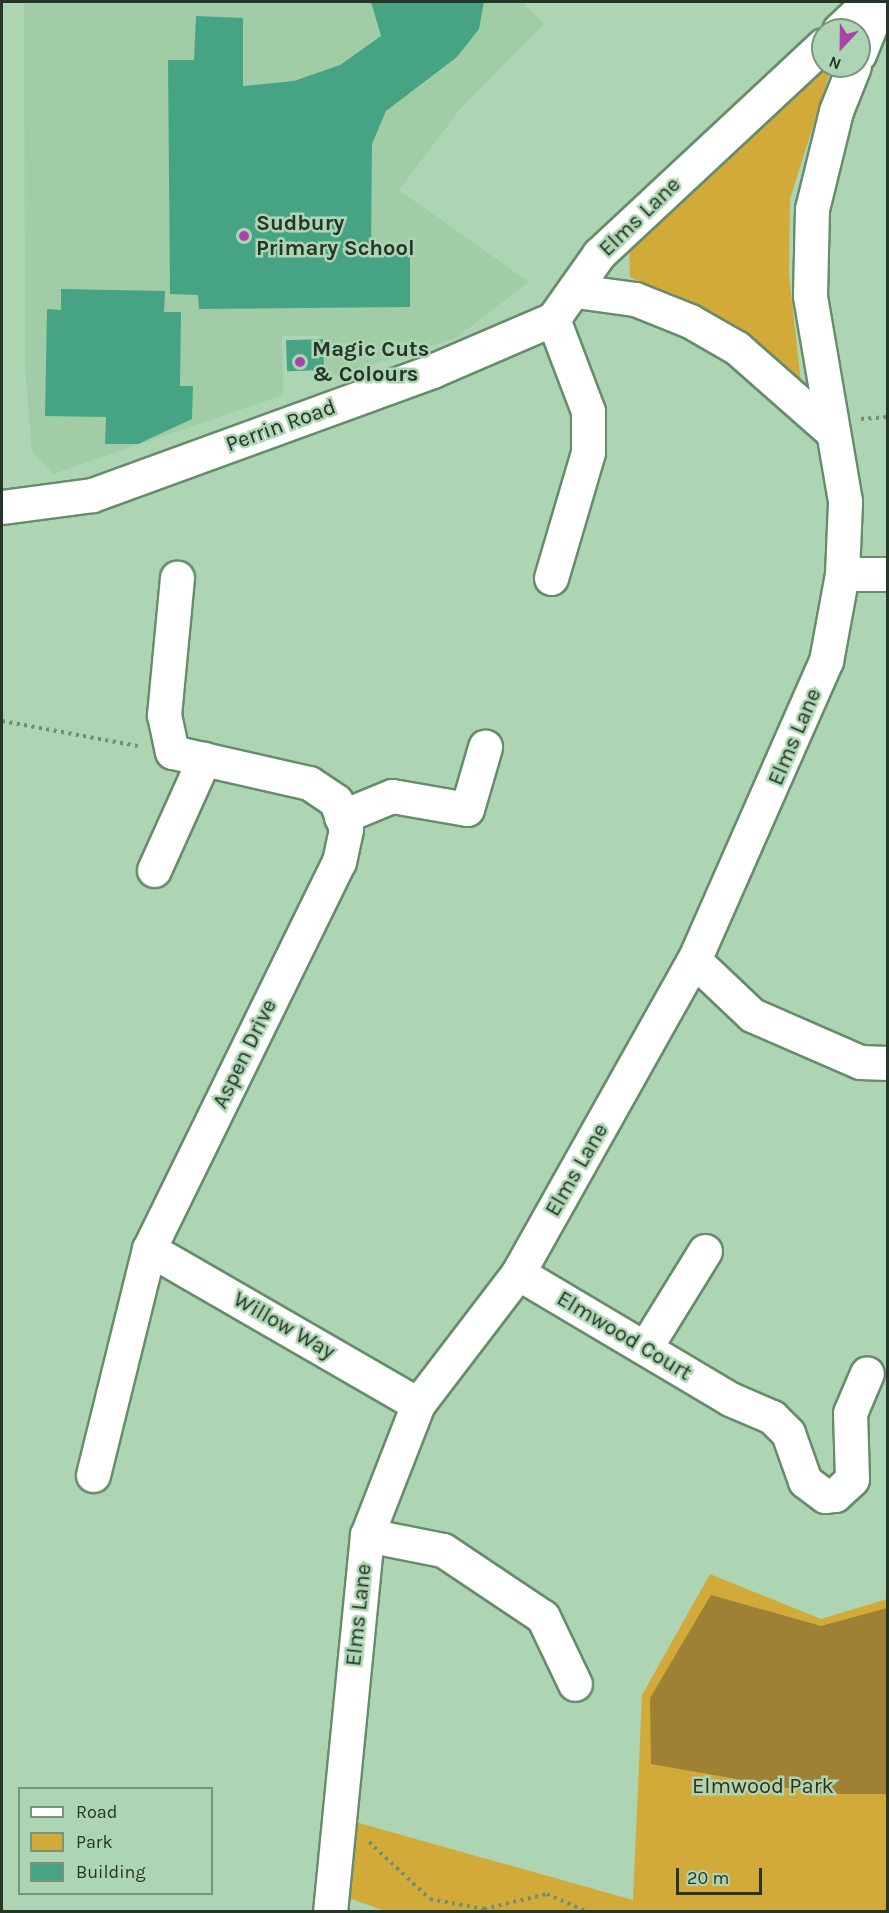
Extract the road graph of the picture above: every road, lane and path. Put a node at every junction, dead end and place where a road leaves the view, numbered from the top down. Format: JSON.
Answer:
{"nodes":[{"id":1,"x":869,"y":2,"type":"edge"},
{"id":2,"x":880,"y":2,"type":"edge"},
{"id":3,"x":851,"y":18,"type":"edge"},
{"id":4,"x":871,"y":24,"type":"edge"},
{"id":5,"x":811,"y":56,"type":"edge"},
{"id":6,"x":849,"y":78,"type":"edge"},
{"id":7,"x":576,"y":291,"type":"junction"},
{"id":8,"x":553,"y":319,"type":"junction"},
{"id":9,"x":830,"y":430,"type":"junction"},
{"id":10,"x":2,"y":507,"type":"edge"},
{"id":11,"x":842,"y":574,"type":"junction"},
{"id":12,"x":888,"y":574,"type":"edge"},
{"id":13,"x":551,"y":578,"type":"dead end"},
{"id":14,"x":177,"y":579,"type":"dead end"},
{"id":15,"x":2,"y":721,"type":"edge"},
{"id":16,"x":485,"y":747,"type":"dead end"},
{"id":17,"x":172,"y":752,"type":"junction"},
{"id":18,"x":204,"y":759,"type":"junction"},
{"id":19,"x":341,"y":817,"type":"junction"},
{"id":20,"x":154,"y":870,"type":"dead end"},
{"id":21,"x":694,"y":960,"type":"junction"},
{"id":22,"x":888,"y":1063,"type":"edge"},
{"id":23,"x":149,"y":1249,"type":"junction"},
{"id":24,"x":705,"y":1251,"type":"dead end"},
{"id":25,"x":518,"y":1273,"type":"junction"},
{"id":26,"x":645,"y":1348,"type":"junction"},
{"id":27,"x":867,"y":1373,"type":"dead end"},
{"id":28,"x":418,"y":1404,"type":"junction"},
{"id":29,"x":93,"y":1475,"type":"dead end"},
{"id":30,"x":367,"y":1535,"type":"junction"},
{"id":31,"x":575,"y":1684,"type":"dead end"},
{"id":32,"x":336,"y":1830,"type":"junction"},
{"id":33,"x":330,"y":1911,"type":"edge"},
{"id":34,"x":588,"y":1911,"type":"edge"}],
"edges":[{"from":1,"to":3,"type":"street"},
{"from":2,"to":4,"type":"street"},
{"from":5,"to":7,"type":"street","name":"Elms Lane"},
{"from":6,"to":9,"type":"street","name":"Elms Lane"},
{"from":7,"to":8,"type":"street","name":"Perrin Road"},
{"from":7,"to":9,"type":"street","name":"Elms Lane"},
{"from":8,"to":10,"type":"street","name":"Perrin Road"},
{"from":8,"to":13,"type":"street"},
{"from":9,"to":11,"type":"street","name":"Elms Lane"},
{"from":11,"to":12,"type":"street"},
{"from":11,"to":21,"type":"street","name":"Elms Lane"},
{"from":14,"to":17,"type":"street"},
{"from":15,"to":17,"type":"path"},
{"from":16,"to":19,"type":"street"},
{"from":17,"to":18,"type":"street"},
{"from":18,"to":19,"type":"street"},
{"from":18,"to":20,"type":"street"},
{"from":19,"to":23,"type":"street","name":"Aspen Drive"},
{"from":21,"to":22,"type":"street"},
{"from":21,"to":25,"type":"street","name":"Elms Lane"},
{"from":23,"to":28,"type":"street","name":"Willow Way"},
{"from":23,"to":29,"type":"street","name":"Aspen Drive"},
{"from":24,"to":26,"type":"street"},
{"from":25,"to":26,"type":"street","name":"Elmwood Court"},
{"from":25,"to":28,"type":"street","name":"Elms Lane"},
{"from":26,"to":27,"type":"street","name":"Elmwood Court"},
{"from":28,"to":30,"type":"street","name":"Elms Lane"},
{"from":30,"to":31,"type":"street"},
{"from":30,"to":32,"type":"street","name":"Elms Lane"},
{"from":32,"to":33,"type":"street","name":"Elms Lane"},
{"from":32,"to":34,"type":"path"}]}
